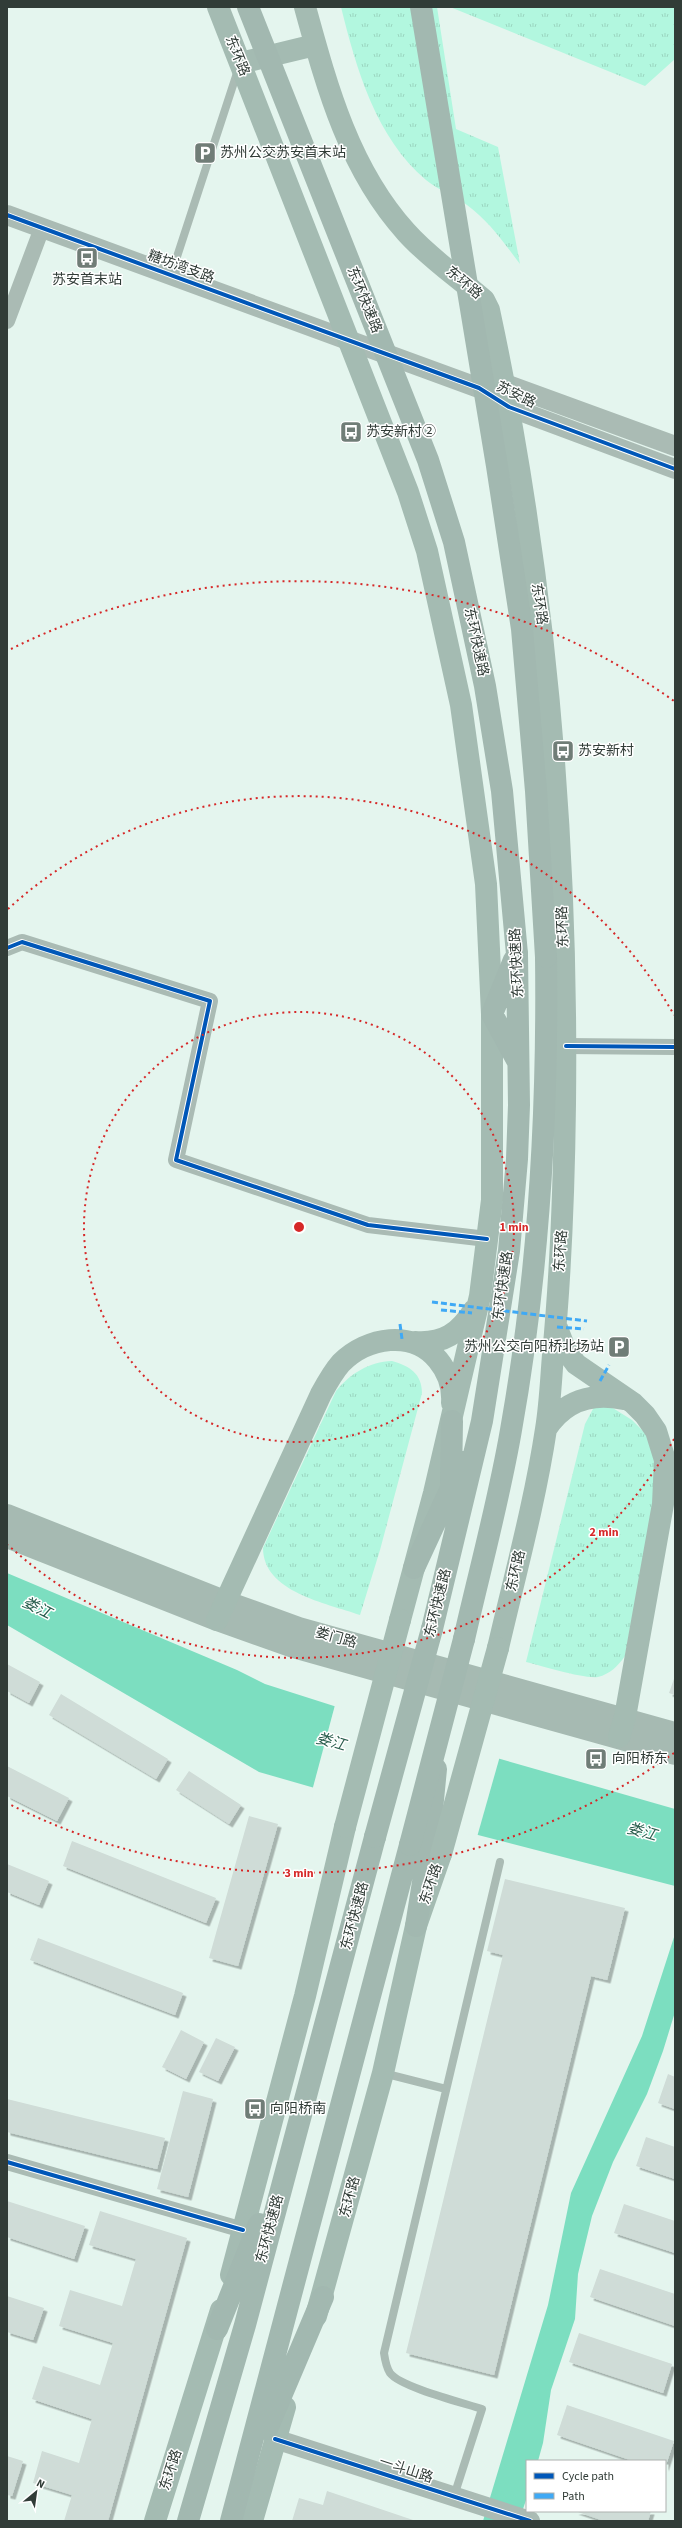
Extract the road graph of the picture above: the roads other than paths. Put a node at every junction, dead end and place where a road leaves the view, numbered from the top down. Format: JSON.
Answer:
{"nodes":[{"id":1,"x":218,"y":7,"type":"edge"},
{"id":2,"x":248,"y":7,"type":"edge"},
{"id":3,"x":259,"y":7,"type":"edge"},
{"id":4,"x":306,"y":7,"type":"edge"},
{"id":5,"x":421,"y":7,"type":"edge"},
{"id":6,"x":316,"y":45,"type":"junction"},
{"id":7,"x":240,"y":63,"type":"junction"},
{"id":8,"x":275,"y":79,"type":"junction"},
{"id":9,"x":7,"y":215,"type":"edge"},
{"id":10,"x":42,"y":228,"type":"junction"},
{"id":11,"x":172,"y":275,"type":"junction"},
{"id":12,"x":7,"y":321,"type":"edge"},
{"id":13,"x":348,"y":339,"type":"junction"},
{"id":14,"x":505,"y":384,"type":"junction"},
{"id":15,"x":479,"y":388,"type":"junction"},
{"id":16,"x":509,"y":407,"type":"junction"},
{"id":17,"x":675,"y":446,"type":"edge"},
{"id":18,"x":674,"y":466,"type":"edge"},
{"id":19,"x":7,"y":948,"type":"edge"},
{"id":20,"x":517,"y":954,"type":"junction"},
{"id":21,"x":492,"y":1014,"type":"junction"},
{"id":22,"x":566,"y":1046,"type":"junction"},
{"id":23,"x":675,"y":1047,"type":"edge"},
{"id":24,"x":520,"y":1065,"type":"junction"},
{"id":25,"x":487,"y":1239,"type":"junction"},
{"id":26,"x":480,"y":1296,"type":"junction"},
{"id":27,"x":556,"y":1319,"type":"junction"},
{"id":28,"x":415,"y":1342,"type":"junction"},
{"id":29,"x":630,"y":1401,"type":"junction"},
{"id":30,"x":452,"y":1421,"type":"junction"},
{"id":31,"x":482,"y":1421,"type":"junction"},
{"id":32,"x":546,"y":1429,"type":"junction"},
{"id":33,"x":451,"y":1487,"type":"junction"},
{"id":34,"x":7,"y":1515,"type":"edge"},
{"id":35,"x":7,"y":1537,"type":"edge"},
{"id":36,"x":451,"y":1551,"type":"junction"},
{"id":37,"x":414,"y":1568,"type":"junction"},
{"id":38,"x":220,"y":1611,"type":"junction"},
{"id":39,"x":622,"y":1727,"type":"junction"},
{"id":40,"x":675,"y":1733,"type":"edge"},
{"id":41,"x":675,"y":1754,"type":"edge"},
{"id":42,"x":427,"y":1850,"type":"junction"},
{"id":43,"x":500,"y":1862,"type":"dead end"},
{"id":44,"x":383,"y":2073,"type":"junction"},
{"id":45,"x":446,"y":2089,"type":"junction"},
{"id":46,"x":293,"y":2137,"type":"junction"},
{"id":47,"x":7,"y":2162,"type":"edge"},
{"id":48,"x":242,"y":2230,"type":"junction"},
{"id":49,"x":323,"y":2297,"type":"junction"},
{"id":50,"x":216,"y":2329,"type":"junction"},
{"id":51,"x":275,"y":2439,"type":"junction"},
{"id":52,"x":454,"y":2497,"type":"junction"},
{"id":53,"x":239,"y":2519,"type":"edge"},
{"id":54,"x":528,"y":2520,"type":"edge"},
{"id":55,"x":155,"y":2521,"type":"edge"},
{"id":56,"x":188,"y":2521,"type":"edge"}],
"edges":[{"from":1,"to":7,"type":"main road","name":"东环路"},
{"from":2,"to":8,"type":"highway","name":"东环快速路","bridge":true},
{"from":3,"to":8,"type":"highway","bridge":true},
{"from":4,"to":6,"type":"main road","name":"东环路"},
{"from":5,"to":42,"type":"highway","name":"东环快速路","bridge":true},
{"from":6,"to":7,"type":"main road"},
{"from":6,"to":14,"type":"main road","name":"东环路"},
{"from":7,"to":11,"type":"lane"},
{"from":7,"to":13,"type":"main road","name":"东环路"},
{"from":8,"to":20,"type":"highway","name":"东环快速路","bridge":true},
{"from":9,"to":10,"type":"street","name":"糖坊湾支路"},
{"from":10,"to":11,"type":"street","name":"糖坊湾支路"},
{"from":10,"to":12,"type":"street"},
{"from":11,"to":13,"type":"street","name":"糖坊湾支路"},
{"from":13,"to":15,"type":"street","name":"苏安路"},
{"from":13,"to":21,"type":"main road","name":"东环路"},
{"from":14,"to":15,"type":"street","name":"苏安路"},
{"from":14,"to":16,"type":"main road","name":"东环路"},
{"from":14,"to":17,"type":"street","name":"苏安路"},
{"from":15,"to":16,"type":"street","name":"苏安路"},
{"from":16,"to":18,"type":"street","name":"苏安路"},
{"from":16,"to":22,"type":"main road","name":"东环路"},
{"from":19,"to":25,"type":"street"},
{"from":20,"to":21,"type":"highway"},
{"from":20,"to":24,"type":"highway","name":"东环快速路"},
{"from":21,"to":24,"type":"highway"},
{"from":21,"to":25,"type":"main road","name":"东环路"},
{"from":22,"to":23,"type":"street"},
{"from":22,"to":27,"type":"main road","name":"东环路"},
{"from":24,"to":31,"type":"highway","name":"东环快速路"},
{"from":25,"to":26,"type":"main road","name":"东环路"},
{"from":26,"to":28,"type":"main road"},
{"from":26,"to":30,"type":"main road","name":"东环路"},
{"from":27,"to":29,"type":"main road"},
{"from":27,"to":32,"type":"main road","name":"东环路"},
{"from":28,"to":30,"type":"main road"},
{"from":28,"to":38,"type":"main road"},
{"from":29,"to":32,"type":"main road"},
{"from":29,"to":39,"type":"main road"},
{"from":30,"to":33,"type":"highway"},
{"from":30,"to":37,"type":"main road","name":"东环路"},
{"from":31,"to":33,"type":"highway"},
{"from":31,"to":36,"type":"highway","name":"东环快速路"},
{"from":32,"to":42,"type":"main road","name":"东环路","bridge":true},
{"from":33,"to":36,"type":"highway"},
{"from":33,"to":37,"type":"highway"},
{"from":34,"to":38,"type":"main road","name":"娄门路"},
{"from":35,"to":38,"type":"main road","name":"娄门路"},
{"from":36,"to":46,"type":"highway","name":"东环快速路","bridge":true},
{"from":37,"to":48,"type":"main road","name":"东环路","bridge":true},
{"from":38,"to":39,"type":"main road","name":"娄门路"},
{"from":39,"to":40,"type":"main road","name":"娄门路"},
{"from":39,"to":41,"type":"main road","name":"娄门路"},
{"from":42,"to":44,"type":"main road","name":"东环路"},
{"from":42,"to":53,"type":"highway","name":"东环快速路"},
{"from":43,"to":45,"type":"lane"},
{"from":44,"to":45,"type":"lane"},
{"from":44,"to":49,"type":"main road","name":"东环路"},
{"from":45,"to":52,"type":"lane"},
{"from":46,"to":50,"type":"highway"},
{"from":46,"to":56,"type":"highway","name":"东环快速路"},
{"from":47,"to":48,"type":"street"},
{"from":48,"to":50,"type":"main road","name":"东环路"},
{"from":49,"to":51,"type":"main road","name":"东环路"},
{"from":49,"to":53,"type":"highway"},
{"from":50,"to":55,"type":"main road","name":"东环路"},
{"from":51,"to":52,"type":"street","name":"一斗山路"},
{"from":51,"to":53,"type":"main road","name":"东环路"},
{"from":52,"to":54,"type":"street","name":"一斗山路"}]}
